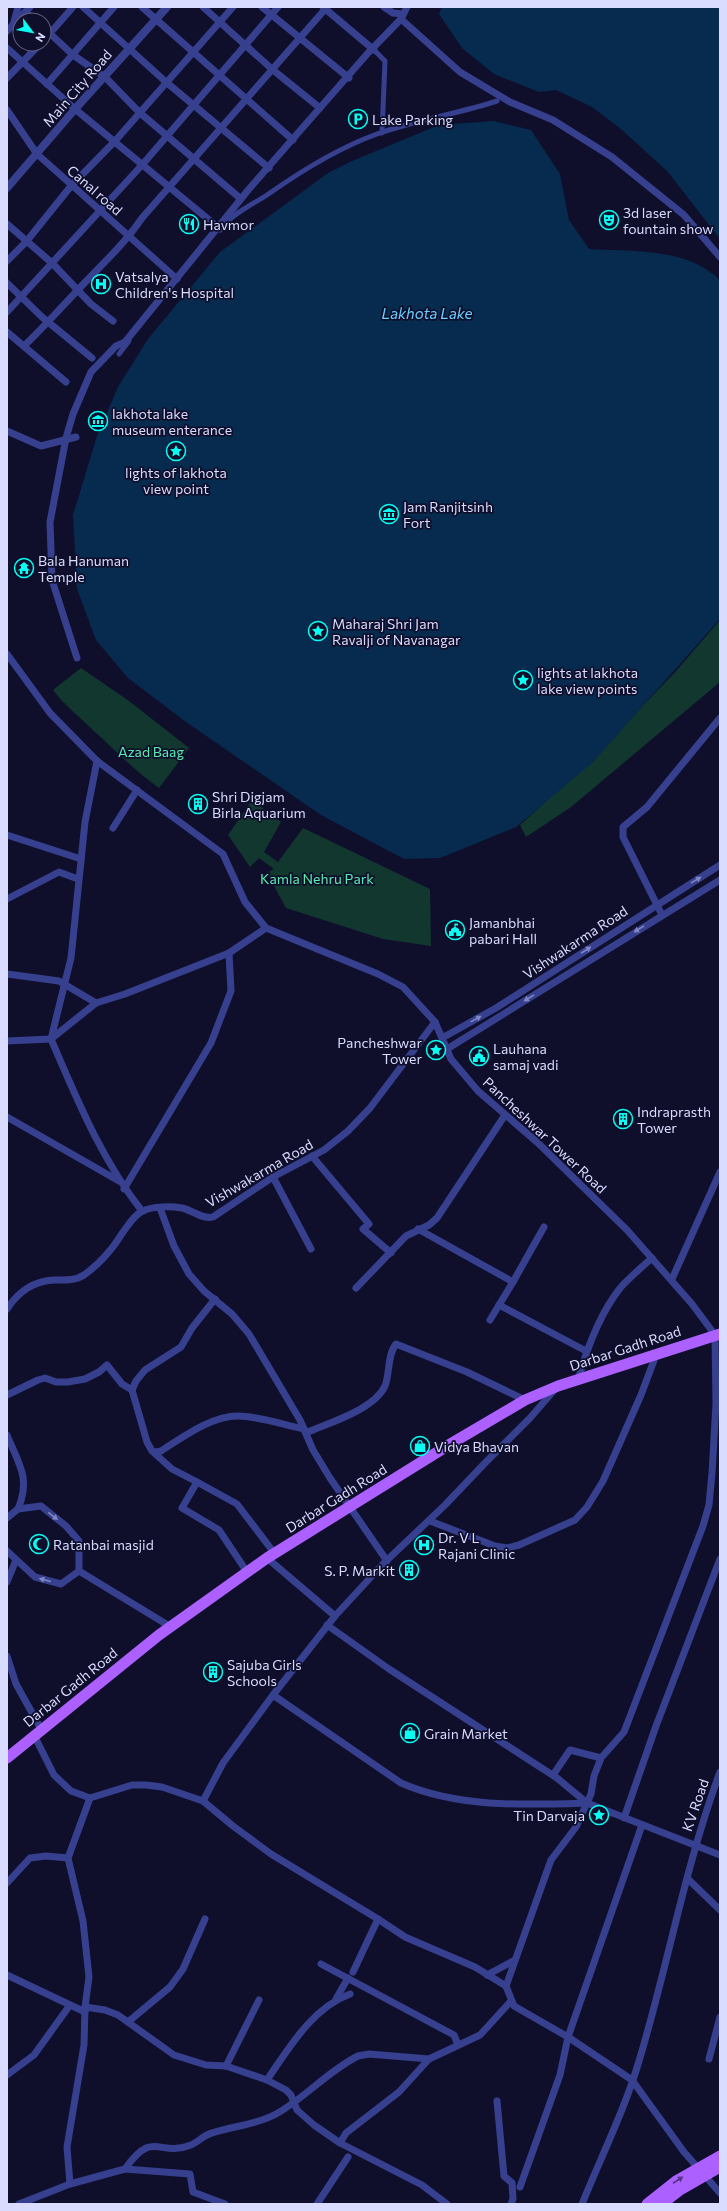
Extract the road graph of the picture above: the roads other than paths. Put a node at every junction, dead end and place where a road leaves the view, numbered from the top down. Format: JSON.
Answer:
{"nodes":[{"id":1,"x":73,"y":7,"type":"edge"},
{"id":2,"x":83,"y":7,"type":"edge"},
{"id":3,"x":114,"y":7,"type":"edge"},
{"id":4,"x":142,"y":7,"type":"edge"},
{"id":5,"x":167,"y":7,"type":"edge"},
{"id":6,"x":204,"y":7,"type":"edge"},
{"id":7,"x":233,"y":7,"type":"edge"},
{"id":8,"x":262,"y":7,"type":"edge"},
{"id":9,"x":278,"y":7,"type":"edge"},
{"id":10,"x":384,"y":7,"type":"edge"},
{"id":11,"x":407,"y":7,"type":"edge"},
{"id":12,"x":325,"y":8,"type":"edge"},
{"id":13,"x":271,"y":15,"type":"junction"},
{"id":14,"x":402,"y":17,"type":"junction"},
{"id":15,"x":156,"y":19,"type":"junction"},
{"id":16,"x":220,"y":22,"type":"junction"},
{"id":17,"x":100,"y":23,"type":"junction"},
{"id":18,"x":52,"y":32,"type":"edge"},
{"id":19,"x":52,"y":36,"type":"edge"},
{"id":20,"x":300,"y":38,"type":"junction"},
{"id":21,"x":244,"y":45,"type":"junction"},
{"id":22,"x":7,"y":48,"type":"edge"},
{"id":23,"x":129,"y":49,"type":"junction"},
{"id":24,"x":373,"y":49,"type":"junction"},
{"id":25,"x":194,"y":51,"type":"junction"},
{"id":26,"x":32,"y":52,"type":"edge"},
{"id":27,"x":73,"y":55,"type":"junction"},
{"id":28,"x":22,"y":62,"type":"junction"},
{"id":29,"x":273,"y":70,"type":"junction"},
{"id":30,"x":220,"y":74,"type":"junction"},
{"id":31,"x":105,"y":77,"type":"junction"},
{"id":32,"x":348,"y":77,"type":"junction"},
{"id":33,"x":7,"y":78,"type":"edge"},
{"id":34,"x":166,"y":82,"type":"junction"},
{"id":35,"x":47,"y":84,"type":"junction"},
{"id":36,"x":248,"y":99,"type":"junction"},
{"id":37,"x":497,"y":100,"type":"dead end"},
{"id":38,"x":193,"y":105,"type":"junction"},
{"id":39,"x":320,"y":108,"type":"junction"},
{"id":40,"x":75,"y":109,"type":"junction"},
{"id":41,"x":7,"y":110,"type":"edge"},
{"id":42,"x":139,"y":112,"type":"junction"},
{"id":43,"x":221,"y":129,"type":"junction"},
{"id":44,"x":382,"y":133,"type":"junction"},
{"id":45,"x":168,"y":136,"type":"junction"},
{"id":46,"x":292,"y":140,"type":"junction"},
{"id":47,"x":115,"y":141,"type":"junction"},
{"id":48,"x":37,"y":154,"type":"junction"},
{"id":49,"x":194,"y":159,"type":"junction"},
{"id":50,"x":142,"y":165,"type":"junction"},
{"id":51,"x":268,"y":168,"type":"junction"},
{"id":52,"x":71,"y":186,"type":"junction"},
{"id":53,"x":169,"y":187,"type":"junction"},
{"id":54,"x":7,"y":188,"type":"edge"},
{"id":55,"x":241,"y":199,"type":"junction"},
{"id":56,"x":99,"y":211,"type":"junction"},
{"id":57,"x":7,"y":224,"type":"edge"},
{"id":58,"x":220,"y":229,"type":"junction"},
{"id":59,"x":129,"y":237,"type":"junction"},
{"id":60,"x":26,"y":242,"type":"junction"},
{"id":61,"x":720,"y":257,"type":"edge"},
{"id":62,"x":7,"y":261,"type":"edge"},
{"id":63,"x":52,"y":263,"type":"junction"},
{"id":64,"x":177,"y":279,"type":"junction"},
{"id":65,"x":7,"y":283,"type":"edge"},
{"id":66,"x":78,"y":289,"type":"junction"},
{"id":67,"x":22,"y":296,"type":"junction"},
{"id":68,"x":7,"y":312,"type":"edge"},
{"id":69,"x":113,"y":321,"type":"dead end"},
{"id":70,"x":49,"y":323,"type":"junction"},
{"id":71,"x":7,"y":332,"type":"edge"},
{"id":72,"x":24,"y":346,"type":"junction"},
{"id":73,"x":119,"y":354,"type":"dead end"},
{"id":74,"x":92,"y":358,"type":"dead end"},
{"id":75,"x":66,"y":382,"type":"dead end"},
{"id":76,"x":7,"y":431,"type":"edge"},
{"id":77,"x":76,"y":437,"type":"dead end"},
{"id":78,"x":66,"y":440,"type":"junction"},
{"id":79,"x":7,"y":654,"type":"edge"},
{"id":80,"x":77,"y":658,"type":"dead end"},
{"id":81,"x":720,"y":718,"type":"edge"},
{"id":82,"x":97,"y":761,"type":"junction"},
{"id":83,"x":136,"y":790,"type":"junction"},
{"id":84,"x":113,"y":828,"type":"dead end"},
{"id":85,"x":7,"y":835,"type":"edge"},
{"id":86,"x":81,"y":859,"type":"junction"},
{"id":87,"x":720,"y":865,"type":"edge"},
{"id":88,"x":714,"y":869,"type":"junction"},
{"id":89,"x":720,"y":876,"type":"edge"},
{"id":90,"x":78,"y":879,"type":"junction"},
{"id":91,"x":720,"y":880,"type":"edge"},
{"id":92,"x":7,"y":899,"type":"edge"},
{"id":93,"x":656,"y":905,"type":"junction"},
{"id":94,"x":662,"y":915,"type":"junction"},
{"id":95,"x":266,"y":928,"type":"junction"},
{"id":96,"x":230,"y":953,"type":"junction"},
{"id":97,"x":7,"y":974,"type":"edge"},
{"id":98,"x":66,"y":984,"type":"junction"},
{"id":99,"x":96,"y":1003,"type":"junction"},
{"id":100,"x":435,"y":1022,"type":"junction"},
{"id":101,"x":442,"y":1038,"type":"junction"},
{"id":102,"x":51,"y":1039,"type":"junction"},
{"id":103,"x":7,"y":1041,"type":"edge"},
{"id":104,"x":447,"y":1049,"type":"junction"},
{"id":105,"x":505,"y":1115,"type":"junction"},
{"id":106,"x":7,"y":1116,"type":"edge"},
{"id":107,"x":312,"y":1156,"type":"junction"},
{"id":108,"x":720,"y":1172,"type":"edge"},
{"id":109,"x":273,"y":1177,"type":"junction"},
{"id":110,"x":120,"y":1181,"type":"junction"},
{"id":111,"x":124,"y":1189,"type":"junction"},
{"id":112,"x":160,"y":1208,"type":"junction"},
{"id":113,"x":142,"y":1211,"type":"junction"},
{"id":114,"x":544,"y":1227,"type":"dead end"},
{"id":115,"x":418,"y":1229,"type":"junction"},
{"id":116,"x":311,"y":1249,"type":"dead end"},
{"id":117,"x":391,"y":1253,"type":"junction"},
{"id":118,"x":652,"y":1258,"type":"junction"},
{"id":119,"x":672,"y":1279,"type":"junction"},
{"id":120,"x":513,"y":1282,"type":"junction"},
{"id":121,"x":356,"y":1288,"type":"dead end"},
{"id":122,"x":10,"y":1299,"type":"edge"},
{"id":123,"x":215,"y":1299,"type":"junction"},
{"id":124,"x":499,"y":1305,"type":"junction"},
{"id":125,"x":7,"y":1309,"type":"edge"},
{"id":126,"x":490,"y":1320,"type":"dead end"},
{"id":127,"x":717,"y":1335,"type":"edge"},
{"id":128,"x":586,"y":1351,"type":"junction"},
{"id":129,"x":656,"y":1354,"type":"junction"},
{"id":130,"x":578,"y":1380,"type":"junction"},
{"id":131,"x":558,"y":1386,"type":"junction"},
{"id":132,"x":132,"y":1390,"type":"junction"},
{"id":133,"x":7,"y":1395,"type":"edge"},
{"id":134,"x":525,"y":1400,"type":"junction"},
{"id":135,"x":305,"y":1431,"type":"junction"},
{"id":136,"x":7,"y":1435,"type":"edge"},
{"id":137,"x":155,"y":1452,"type":"junction"},
{"id":138,"x":197,"y":1482,"type":"junction"},
{"id":139,"x":350,"y":1507,"type":"junction"},
{"id":140,"x":18,"y":1509,"type":"junction"},
{"id":141,"x":7,"y":1518,"type":"edge"},
{"id":142,"x":430,"y":1521,"type":"junction"},
{"id":143,"x":7,"y":1552,"type":"edge"},
{"id":144,"x":271,"y":1556,"type":"junction"},
{"id":145,"x":720,"y":1559,"type":"edge"},
{"id":146,"x":16,"y":1560,"type":"junction"},
{"id":147,"x":387,"y":1561,"type":"junction"},
{"id":148,"x":80,"y":1571,"type":"junction"},
{"id":149,"x":248,"y":1572,"type":"junction"},
{"id":150,"x":7,"y":1582,"type":"edge"},
{"id":151,"x":335,"y":1616,"type":"junction"},
{"id":152,"x":327,"y":1625,"type":"junction"},
{"id":153,"x":171,"y":1627,"type":"junction"},
{"id":154,"x":7,"y":1656,"type":"edge"},
{"id":155,"x":273,"y":1695,"type":"junction"},
{"id":156,"x":38,"y":1732,"type":"junction"},
{"id":157,"x":7,"y":1758,"type":"edge"},
{"id":158,"x":601,"y":1758,"type":"junction"},
{"id":159,"x":720,"y":1772,"type":"edge"},
{"id":160,"x":553,"y":1775,"type":"junction"},
{"id":161,"x":90,"y":1798,"type":"junction"},
{"id":162,"x":203,"y":1801,"type":"junction"},
{"id":163,"x":587,"y":1803,"type":"junction"},
{"id":164,"x":624,"y":1818,"type":"junction"},
{"id":165,"x":642,"y":1825,"type":"junction"},
{"id":166,"x":695,"y":1845,"type":"junction"},
{"id":167,"x":720,"y":1856,"type":"edge"},
{"id":168,"x":68,"y":1858,"type":"junction"},
{"id":169,"x":688,"y":1879,"type":"junction"},
{"id":170,"x":7,"y":1882,"type":"edge"},
{"id":171,"x":720,"y":1910,"type":"edge"},
{"id":172,"x":205,"y":1919,"type":"dead end"},
{"id":173,"x":378,"y":1919,"type":"junction"},
{"id":174,"x":515,"y":1960,"type":"junction"},
{"id":175,"x":321,"y":1964,"type":"dead end"},
{"id":176,"x":7,"y":1974,"type":"edge"},
{"id":177,"x":351,"y":1975,"type":"junction"},
{"id":178,"x":487,"y":1975,"type":"junction"},
{"id":179,"x":506,"y":1986,"type":"junction"},
{"id":180,"x":350,"y":1994,"type":"dead end"},
{"id":181,"x":336,"y":1999,"type":"junction"},
{"id":182,"x":259,"y":2000,"type":"dead end"},
{"id":183,"x":511,"y":2002,"type":"junction"},
{"id":184,"x":70,"y":2005,"type":"junction"},
{"id":185,"x":85,"y":2009,"type":"junction"},
{"id":186,"x":720,"y":2017,"type":"edge"},
{"id":187,"x":128,"y":2022,"type":"junction"},
{"id":188,"x":568,"y":2037,"type":"junction"},
{"id":189,"x":458,"y":2045,"type":"junction"},
{"id":190,"x":429,"y":2059,"type":"junction"},
{"id":191,"x":709,"y":2059,"type":"dead end"},
{"id":192,"x":226,"y":2066,"type":"junction"},
{"id":193,"x":7,"y":2075,"type":"edge"},
{"id":194,"x":267,"y":2080,"type":"junction"},
{"id":195,"x":632,"y":2080,"type":"junction"},
{"id":196,"x":497,"y":2101,"type":"dead end"},
{"id":197,"x":293,"y":2104,"type":"junction"},
{"id":198,"x":340,"y":2143,"type":"junction"},
{"id":199,"x":720,"y":2156,"type":"edge"},
{"id":200,"x":348,"y":2157,"type":"dead end"},
{"id":201,"x":720,"y":2168,"type":"edge"},
{"id":202,"x":126,"y":2169,"type":"junction"},
{"id":203,"x":702,"y":2172,"type":"junction"},
{"id":204,"x":70,"y":2184,"type":"junction"},
{"id":205,"x":520,"y":2187,"type":"dead end"},
{"id":206,"x":720,"y":2193,"type":"edge"},
{"id":207,"x":19,"y":2204,"type":"edge"},
{"id":208,"x":225,"y":2204,"type":"edge"},
{"id":209,"x":318,"y":2204,"type":"edge"},
{"id":210,"x":447,"y":2204,"type":"edge"},
{"id":211,"x":511,"y":2204,"type":"edge"},
{"id":212,"x":582,"y":2204,"type":"edge"},
{"id":213,"x":647,"y":2204,"type":"edge"},
{"id":214,"x":662,"y":2204,"type":"edge"}],
"edges":[{"from":1,"to":18,"type":"street"},
{"from":2,"to":17,"type":"street"},
{"from":3,"to":17,"type":"street"},
{"from":4,"to":15,"type":"street"},
{"from":5,"to":15,"type":"street","name":"Main City Road"},
{"from":6,"to":16,"type":"street"},
{"from":7,"to":16,"type":"street"},
{"from":8,"to":13,"type":"street"},
{"from":9,"to":13,"type":"street"},
{"from":10,"to":14,"type":"street"},
{"from":11,"to":14,"type":"street"},
{"from":12,"to":20,"type":"street"},
{"from":12,"to":24,"type":"street"},
{"from":13,"to":20,"type":"street"},
{"from":13,"to":21,"type":"street"},
{"from":14,"to":24,"type":"street"},
{"from":14,"to":61,"type":"street"},
{"from":15,"to":23,"type":"street","name":"Main City Road"},
{"from":15,"to":25,"type":"street"},
{"from":16,"to":21,"type":"street"},
{"from":16,"to":25,"type":"street"},
{"from":17,"to":23,"type":"street"},
{"from":17,"to":27,"type":"street"},
{"from":19,"to":27,"type":"street"},
{"from":20,"to":29,"type":"street"},
{"from":20,"to":32,"type":"street"},
{"from":21,"to":29,"type":"street"},
{"from":21,"to":30,"type":"street"},
{"from":22,"to":28,"type":"street"},
{"from":23,"to":31,"type":"street","name":"Main City Road"},
{"from":23,"to":34,"type":"street"},
{"from":24,"to":32,"type":"street"},
{"from":24,"to":44,"type":"street"},
{"from":25,"to":30,"type":"street"},
{"from":25,"to":34,"type":"street"},
{"from":26,"to":28,"type":"street"},
{"from":27,"to":31,"type":"street"},
{"from":27,"to":35,"type":"street"},
{"from":28,"to":33,"type":"street"},
{"from":28,"to":35,"type":"street"},
{"from":29,"to":36,"type":"street"},
{"from":29,"to":39,"type":"street"},
{"from":30,"to":36,"type":"street"},
{"from":30,"to":38,"type":"street"},
{"from":31,"to":40,"type":"street","name":"Main City Road"},
{"from":31,"to":42,"type":"street"},
{"from":32,"to":39,"type":"street"},
{"from":34,"to":38,"type":"street"},
{"from":34,"to":42,"type":"street"},
{"from":35,"to":40,"type":"street"},
{"from":36,"to":43,"type":"street"},
{"from":36,"to":46,"type":"street"},
{"from":37,"to":44,"type":"street"},
{"from":38,"to":43,"type":"street"},
{"from":38,"to":45,"type":"street"},
{"from":39,"to":46,"type":"street"},
{"from":40,"to":47,"type":"street"},
{"from":40,"to":48,"type":"street","name":"Main City Road"},
{"from":41,"to":48,"type":"street","name":"Canal road"},
{"from":42,"to":45,"type":"street"},
{"from":42,"to":47,"type":"street"},
{"from":43,"to":49,"type":"street"},
{"from":43,"to":51,"type":"street"},
{"from":44,"to":58,"type":"street"},
{"from":45,"to":49,"type":"street"},
{"from":45,"to":50,"type":"street"},
{"from":46,"to":51,"type":"street"},
{"from":47,"to":50,"type":"street"},
{"from":47,"to":52,"type":"street"},
{"from":48,"to":52,"type":"street","name":"Canal road"},
{"from":48,"to":54,"type":"street","name":"Main City Road"},
{"from":49,"to":53,"type":"street"},
{"from":49,"to":55,"type":"street"},
{"from":50,"to":53,"type":"street"},
{"from":50,"to":56,"type":"street"},
{"from":51,"to":55,"type":"street"},
{"from":52,"to":56,"type":"street","name":"Canal road"},
{"from":52,"to":60,"type":"street"},
{"from":53,"to":58,"type":"street"},
{"from":53,"to":59,"type":"street"},
{"from":55,"to":58,"type":"street"},
{"from":56,"to":59,"type":"street","name":"Canal road"},
{"from":56,"to":63,"type":"street"},
{"from":57,"to":60,"type":"street"},
{"from":58,"to":64,"type":"street"},
{"from":59,"to":64,"type":"street","name":"Canal road"},
{"from":59,"to":66,"type":"street"},
{"from":60,"to":62,"type":"street"},
{"from":60,"to":63,"type":"street"},
{"from":63,"to":66,"type":"street"},
{"from":63,"to":67,"type":"street"},
{"from":64,"to":73,"type":"street"},
{"from":64,"to":78,"type":"street"},
{"from":65,"to":67,"type":"street"},
{"from":66,"to":69,"type":"street"},
{"from":66,"to":70,"type":"street"},
{"from":67,"to":68,"type":"street"},
{"from":67,"to":70,"type":"street"},
{"from":70,"to":72,"type":"street"},
{"from":70,"to":74,"type":"street"},
{"from":71,"to":72,"type":"street"},
{"from":72,"to":75,"type":"street"},
{"from":76,"to":78,"type":"street"},
{"from":77,"to":78,"type":"street"},
{"from":78,"to":80,"type":"street"},
{"from":79,"to":82,"type":"street","name":"Pancheshwar Tower Road"},
{"from":81,"to":93,"type":"street"},
{"from":82,"to":83,"type":"street","name":"Pancheshwar Tower Road"},
{"from":82,"to":86,"type":"street"},
{"from":83,"to":84,"type":"street"},
{"from":83,"to":95,"type":"street","name":"Pancheshwar Tower Road"},
{"from":85,"to":86,"type":"street"},
{"from":86,"to":90,"type":"street"},
{"from":87,"to":88,"type":"street","name":"Vishwakarma Road"},
{"from":88,"to":89,"type":"street"},
{"from":93,"to":88,"type":"street","name":"Vishwakarma Road","one_way":true},
{"from":90,"to":92,"type":"street"},
{"from":90,"to":98,"type":"street"},
{"from":91,"to":94,"type":"street","name":"Vishwakarma Road"},
{"from":93,"to":94,"type":"street"},
{"from":101,"to":93,"type":"street","name":"Vishwakarma Road","one_way":true},
{"from":94,"to":104,"type":"street","name":"Vishwakarma Road","one_way":true},
{"from":95,"to":96,"type":"street"},
{"from":95,"to":100,"type":"street","name":"Pancheshwar Tower Road"},
{"from":96,"to":99,"type":"street"},
{"from":96,"to":111,"type":"street"},
{"from":97,"to":98,"type":"street"},
{"from":98,"to":99,"type":"street"},
{"from":98,"to":102,"type":"street"},
{"from":99,"to":102,"type":"street"},
{"from":100,"to":101,"type":"street","name":"Pancheshwar Tower Road"},
{"from":100,"to":107,"type":"street","name":"Vishwakarma Road"},
{"from":101,"to":104,"type":"street","name":"Pancheshwar Tower Road"},
{"from":102,"to":103,"type":"street"},
{"from":102,"to":110,"type":"street"},
{"from":104,"to":105,"type":"street","name":"Pancheshwar Tower Road"},
{"from":105,"to":115,"type":"street"},
{"from":105,"to":118,"type":"street","name":"Pancheshwar Tower Road"},
{"from":106,"to":110,"type":"street"},
{"from":107,"to":109,"type":"street","name":"Vishwakarma Road"},
{"from":107,"to":117,"type":"street"},
{"from":108,"to":119,"type":"street"},
{"from":109,"to":112,"type":"street","name":"Vishwakarma Road"},
{"from":109,"to":116,"type":"street"},
{"from":110,"to":111,"type":"street"},
{"from":111,"to":113,"type":"street"},
{"from":112,"to":113,"type":"street","name":"Vishwakarma Road"},
{"from":112,"to":123,"type":"street"},
{"from":113,"to":122,"type":"street"},
{"from":114,"to":120,"type":"street"},
{"from":115,"to":117,"type":"street"},
{"from":115,"to":120,"type":"street"},
{"from":117,"to":121,"type":"street"},
{"from":118,"to":119,"type":"street","name":"Pancheshwar Tower Road"},
{"from":118,"to":128,"type":"street"},
{"from":119,"to":127,"type":"street","name":"Pancheshwar Tower Road"},
{"from":120,"to":124,"type":"street"},
{"from":122,"to":125,"type":"street"},
{"from":123,"to":132,"type":"street"},
{"from":123,"to":135,"type":"street"},
{"from":124,"to":126,"type":"street"},
{"from":124,"to":128,"type":"street"},
{"from":127,"to":129,"type":"main road","name":"Darbar Gadh Road"},
{"from":127,"to":158,"type":"street"},
{"from":128,"to":130,"type":"street"},
{"from":129,"to":130,"type":"main road","name":"Darbar Gadh Road"},
{"from":129,"to":142,"type":"street"},
{"from":130,"to":131,"type":"main road","name":"Darbar Gadh Road"},
{"from":131,"to":134,"type":"main road","name":"Darbar Gadh Road"},
{"from":131,"to":142,"type":"street"},
{"from":132,"to":133,"type":"street"},
{"from":132,"to":137,"type":"street"},
{"from":134,"to":135,"type":"street"},
{"from":134,"to":139,"type":"main road","name":"Darbar Gadh Road"},
{"from":135,"to":137,"type":"street"},
{"from":135,"to":139,"type":"street"},
{"from":136,"to":140,"type":"street"},
{"from":137,"to":138,"type":"street"},
{"from":138,"to":144,"type":"street"},
{"from":138,"to":149,"type":"street"},
{"from":139,"to":144,"type":"main road","name":"Darbar Gadh Road"},
{"from":139,"to":147,"type":"street"},
{"from":140,"to":141,"type":"street"},
{"from":140,"to":148,"type":"street","one_way":true},
{"from":142,"to":147,"type":"street"},
{"from":143,"to":146,"type":"street"},
{"from":144,"to":149,"type":"main road","name":"Darbar Gadh Road"},
{"from":144,"to":151,"type":"street"},
{"from":145,"to":164,"type":"street"},
{"from":148,"to":146,"type":"street","one_way":true},
{"from":146,"to":150,"type":"street"},
{"from":147,"to":151,"type":"street"},
{"from":148,"to":153,"type":"street"},
{"from":149,"to":153,"type":"main road","name":"Darbar Gadh Road"},
{"from":151,"to":152,"type":"street"},
{"from":152,"to":155,"type":"street"},
{"from":152,"to":160,"type":"street"},
{"from":153,"to":156,"type":"main road","name":"Darbar Gadh Road"},
{"from":154,"to":156,"type":"street"},
{"from":155,"to":162,"type":"street"},
{"from":155,"to":163,"type":"street"},
{"from":156,"to":157,"type":"main road","name":"Darbar Gadh Road"},
{"from":156,"to":161,"type":"street"},
{"from":158,"to":160,"type":"street"},
{"from":158,"to":163,"type":"street"},
{"from":159,"to":166,"type":"street","name":"KV Road"},
{"from":160,"to":163,"type":"street"},
{"from":161,"to":162,"type":"street"},
{"from":161,"to":168,"type":"street"},
{"from":162,"to":173,"type":"street"},
{"from":163,"to":164,"type":"street"},
{"from":163,"to":174,"type":"street"},
{"from":164,"to":165,"type":"street"},
{"from":165,"to":166,"type":"street"},
{"from":165,"to":188,"type":"street"},
{"from":166,"to":167,"type":"street"},
{"from":166,"to":169,"type":"street","name":"KV Road"},
{"from":168,"to":170,"type":"street"},
{"from":168,"to":185,"type":"street"},
{"from":169,"to":171,"type":"street"},
{"from":169,"to":195,"type":"street","name":"KV Road"},
{"from":172,"to":187,"type":"street"},
{"from":173,"to":177,"type":"street"},
{"from":173,"to":178,"type":"street"},
{"from":174,"to":178,"type":"street"},
{"from":174,"to":179,"type":"street"},
{"from":175,"to":177,"type":"street"},
{"from":176,"to":184,"type":"street"},
{"from":177,"to":181,"type":"street"},
{"from":177,"to":189,"type":"street"},
{"from":178,"to":179,"type":"street"},
{"from":179,"to":183,"type":"street"},
{"from":180,"to":181,"type":"street"},
{"from":181,"to":194,"type":"street"},
{"from":182,"to":192,"type":"street"},
{"from":183,"to":188,"type":"street"},
{"from":183,"to":189,"type":"street"},
{"from":184,"to":185,"type":"street"},
{"from":184,"to":193,"type":"street"},
{"from":185,"to":187,"type":"street"},
{"from":185,"to":204,"type":"street"},
{"from":186,"to":191,"type":"street"},
{"from":187,"to":192,"type":"street"},
{"from":188,"to":195,"type":"street"},
{"from":188,"to":205,"type":"street"},
{"from":189,"to":190,"type":"street"},
{"from":190,"to":197,"type":"street"},
{"from":190,"to":198,"type":"street"},
{"from":192,"to":194,"type":"street"},
{"from":194,"to":197,"type":"street"},
{"from":195,"to":203,"type":"street"},
{"from":195,"to":212,"type":"street","name":"KV Road"},
{"from":196,"to":211,"type":"street"},
{"from":197,"to":198,"type":"street"},
{"from":197,"to":202,"type":"street"},
{"from":198,"to":210,"type":"street"},
{"from":199,"to":203,"type":"main road"},
{"from":200,"to":209,"type":"street"},
{"from":201,"to":203,"type":"main road"},
{"from":202,"to":204,"type":"street"},
{"from":202,"to":208,"type":"street"},
{"from":203,"to":206,"type":"street"},
{"from":213,"to":203,"type":"main road","one_way":true},
{"from":203,"to":214,"type":"main road"},
{"from":204,"to":207,"type":"street"}]}
